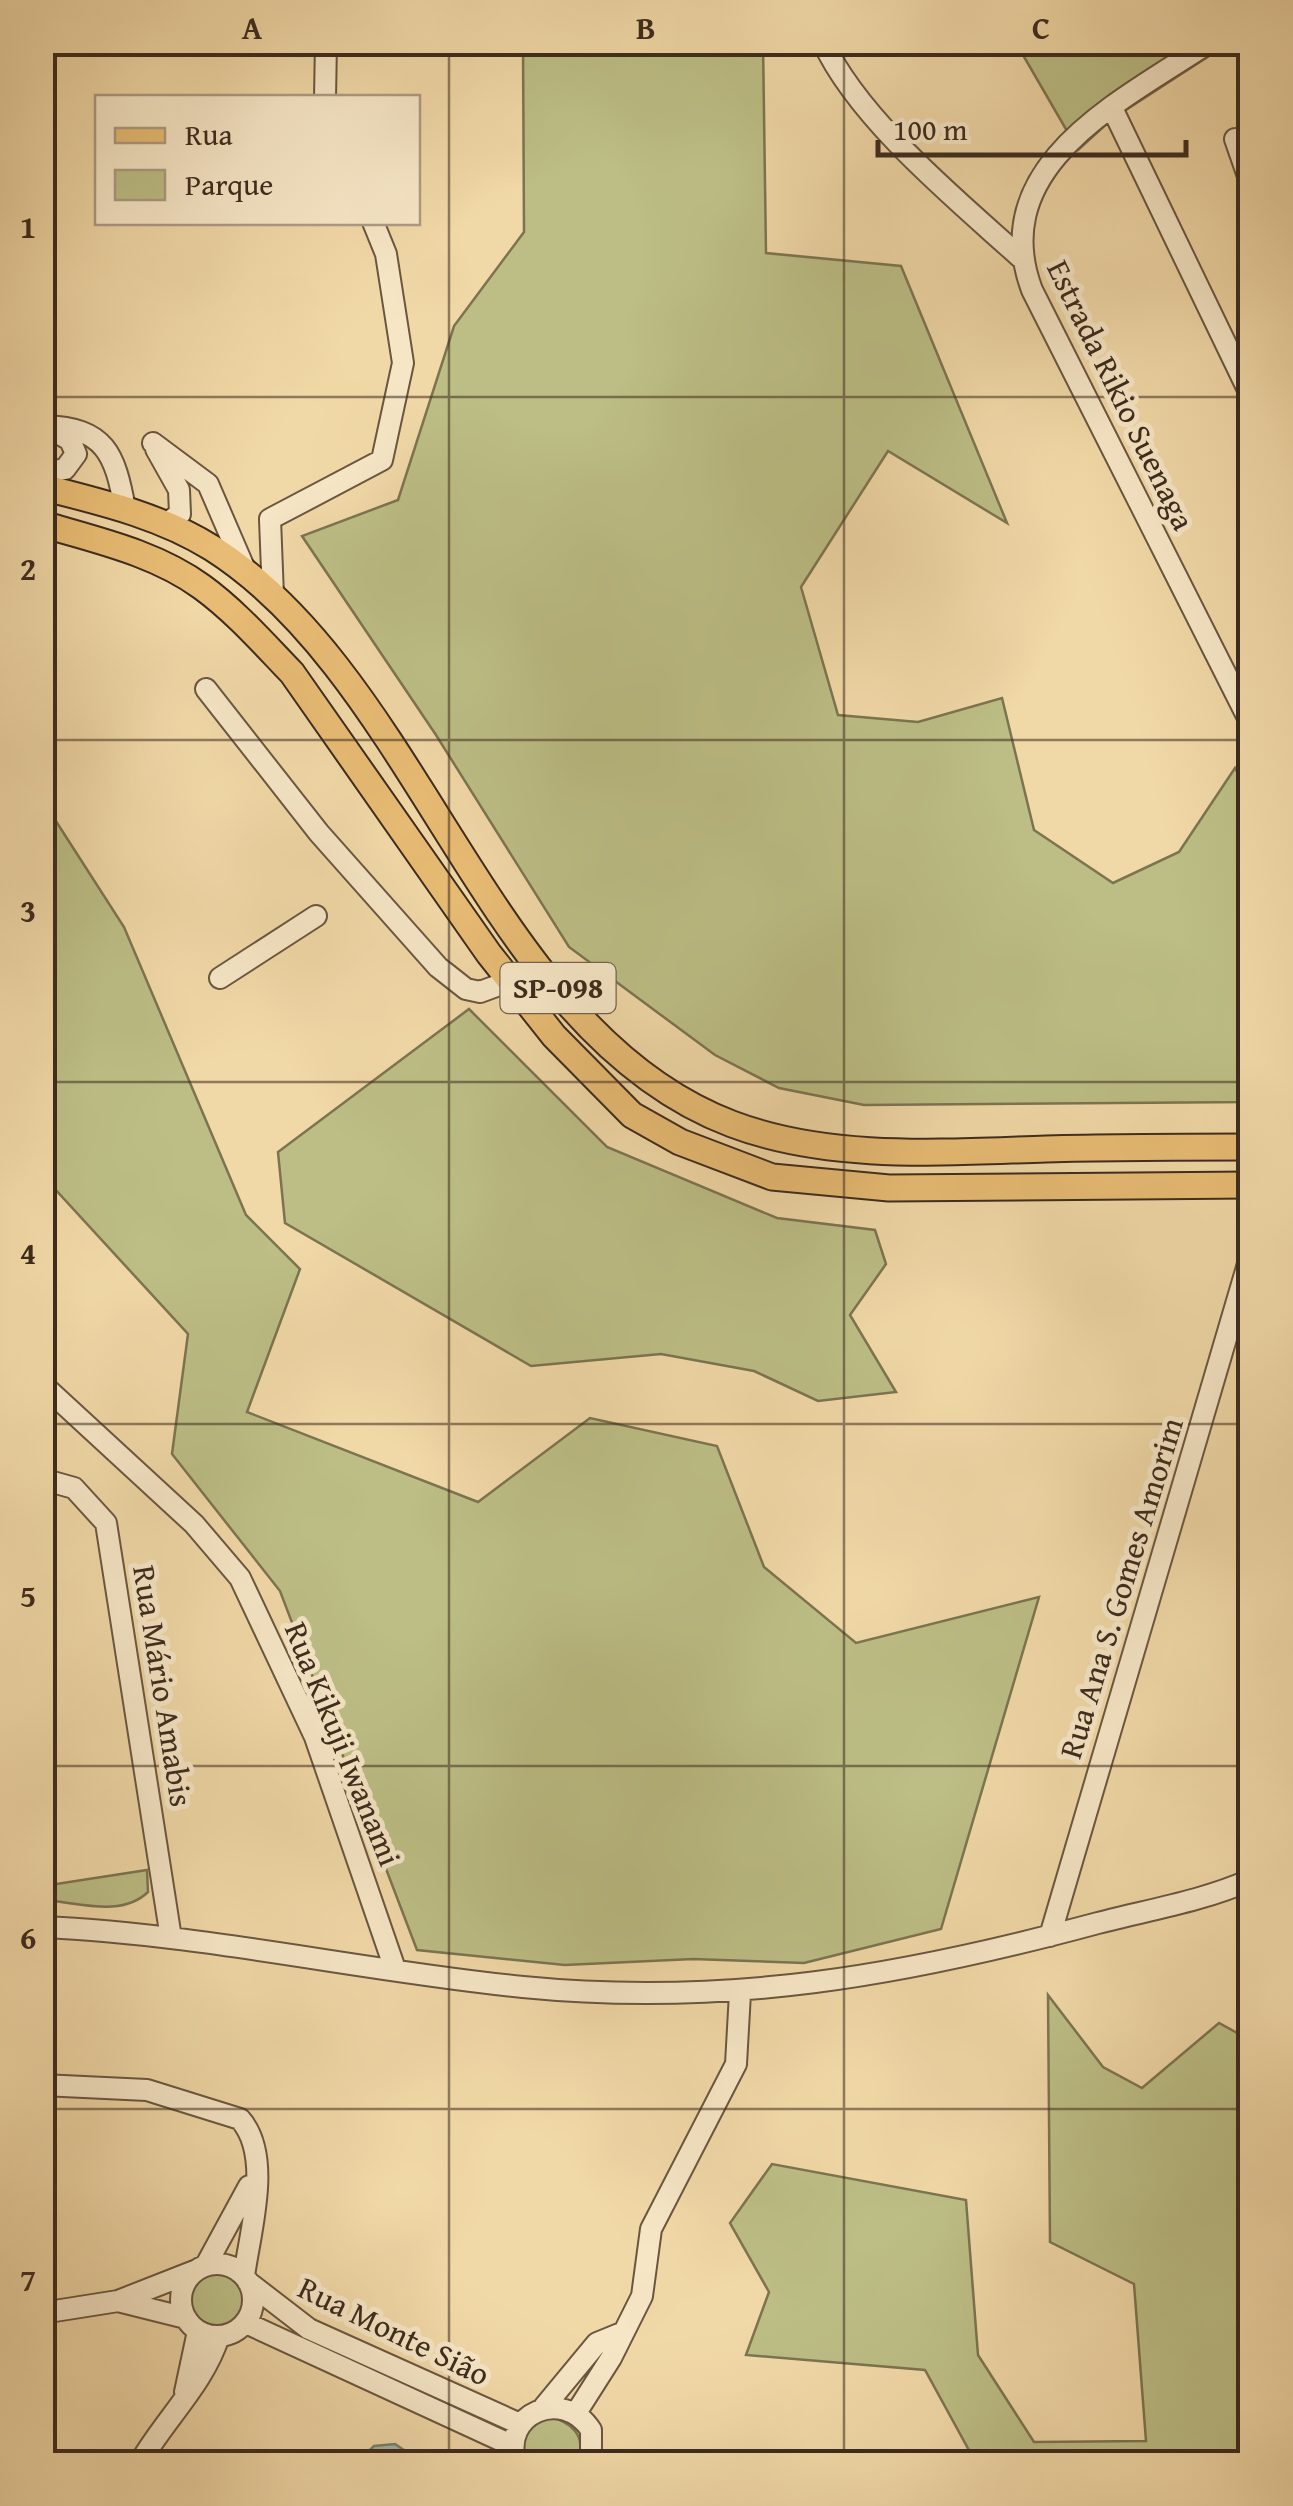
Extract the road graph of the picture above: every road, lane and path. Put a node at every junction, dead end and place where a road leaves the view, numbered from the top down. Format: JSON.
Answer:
{"nodes":[{"id":1,"x":326,"y":42,"type":"edge"},
{"id":2,"x":823,"y":42,"type":"edge"},
{"id":3,"x":1210,"y":42,"type":"edge"},
{"id":4,"x":324,"y":95,"type":"edge"},
{"id":5,"x":1112,"y":110,"type":"junction"},
{"id":6,"x":1235,"y":139,"type":"dead end"},
{"id":7,"x":1250,"y":182,"type":"edge"},
{"id":8,"x":374,"y":225,"type":"edge"},
{"id":9,"x":1020,"y":257,"type":"junction"},
{"id":10,"x":1250,"y":394,"type":"edge"},
{"id":11,"x":42,"y":474,"type":"edge"},
{"id":12,"x":42,"y":487,"type":"edge"},
{"id":13,"x":126,"y":509,"type":"junction"},
{"id":14,"x":42,"y":524,"type":"edge"},
{"id":15,"x":165,"y":524,"type":"junction"},
{"id":16,"x":246,"y":572,"type":"junction"},
{"id":17,"x":273,"y":596,"type":"junction"},
{"id":18,"x":206,"y":690,"type":"dead end"},
{"id":19,"x":1250,"y":722,"type":"edge"},
{"id":20,"x":316,"y":916,"type":"dead end"},
{"id":21,"x":220,"y":978,"type":"dead end"},
{"id":22,"x":510,"y":981,"type":"junction"},
{"id":23,"x":1250,"y":1147,"type":"edge"},
{"id":24,"x":1250,"y":1185,"type":"edge"},
{"id":25,"x":1250,"y":1257,"type":"edge"},
{"id":26,"x":42,"y":1384,"type":"edge"},
{"id":27,"x":42,"y":1479,"type":"edge"},
{"id":28,"x":1250,"y":1880,"type":"edge"},
{"id":29,"x":42,"y":1927,"type":"edge"},
{"id":30,"x":1050,"y":1936,"type":"junction"},
{"id":31,"x":171,"y":1938,"type":"junction"},
{"id":32,"x":395,"y":1969,"type":"junction"},
{"id":33,"x":740,"y":1993,"type":"junction"},
{"id":34,"x":42,"y":2085,"type":"edge"},
{"id":35,"x":255,"y":2170,"type":"junction"},
{"id":36,"x":202,"y":2268,"type":"junction"},
{"id":37,"x":246,"y":2279,"type":"junction"},
{"id":38,"x":118,"y":2301,"type":"junction"},
{"id":39,"x":42,"y":2312,"type":"edge"},
{"id":40,"x":246,"y":2322,"type":"junction"},
{"id":41,"x":192,"y":2325,"type":"junction"},
{"id":42,"x":619,"y":2334,"type":"junction"},
{"id":43,"x":220,"y":2336,"type":"junction"},
{"id":44,"x":185,"y":2392,"type":"junction"},
{"id":45,"x":544,"y":2407,"type":"junction"},
{"id":46,"x":576,"y":2413,"type":"junction"},
{"id":47,"x":520,"y":2424,"type":"junction"},
{"id":48,"x":514,"y":2455,"type":"edge"},
{"id":49,"x":591,"y":2463,"type":"edge"},
{"id":50,"x":139,"y":2464,"type":"edge"},
{"id":51,"x":600,"y":2464,"type":"edge"}],
"edges":[{"from":1,"to":4,"type":"street"},
{"from":2,"to":9,"type":"street"},
{"from":3,"to":5,"type":"street","name":"Estrada Rikio Suenaga"},
{"from":5,"to":9,"type":"street","name":"Estrada Rikio Suenaga"},
{"from":5,"to":10,"type":"street"},
{"from":6,"to":7,"type":"street"},
{"from":8,"to":17,"type":"street"},
{"from":9,"to":19,"type":"street","name":"Estrada Rikio Suenaga"},
{"from":11,"to":13,"type":"street"},
{"from":12,"to":13,"type":"main road","number":"SP-098"},
{"from":13,"to":15,"type":"main road","number":"SP-098"},
{"from":14,"to":22,"type":"main road","number":"SP-098"},
{"from":15,"to":16,"type":"main road","number":"SP-098"},
{"from":15,"to":16,"type":"street"},
{"from":16,"to":17,"type":"main road","number":"SP-098"},
{"from":17,"to":23,"type":"main road","number":"SP-098"},
{"from":18,"to":22,"type":"street"},
{"from":20,"to":21,"type":"street"},
{"from":22,"to":24,"type":"main road","number":"SP-098"},
{"from":25,"to":30,"type":"street","name":"Rua Ana S. Gomes Amorim"},
{"from":26,"to":32,"type":"street","name":"Rua Kikuji Iwanami"},
{"from":27,"to":31,"type":"street","name":"Rua Mário Amabis"},
{"from":28,"to":30,"type":"street"},
{"from":29,"to":31,"type":"street"},
{"from":30,"to":33,"type":"street"},
{"from":31,"to":32,"type":"street"},
{"from":32,"to":33,"type":"street"},
{"from":33,"to":42,"type":"street"},
{"from":34,"to":35,"type":"street"},
{"from":35,"to":36,"type":"street"},
{"from":35,"to":37,"type":"street"},
{"from":36,"to":37,"type":"street"},
{"from":36,"to":38,"type":"street"},
{"from":36,"to":41,"type":"street"},
{"from":37,"to":40,"type":"street"},
{"from":37,"to":47,"type":"street","name":"Rua Monte Sião"},
{"from":38,"to":39,"type":"street"},
{"from":38,"to":41,"type":"street"},
{"from":40,"to":43,"type":"street"},
{"from":40,"to":48,"type":"street","name":"Rua Monte Sião"},
{"from":41,"to":43,"type":"street"},
{"from":41,"to":44,"type":"street"},
{"from":42,"to":45,"type":"street"},
{"from":42,"to":46,"type":"street"},
{"from":43,"to":44,"type":"street"},
{"from":44,"to":50,"type":"street"},
{"from":45,"to":46,"type":"street"},
{"from":45,"to":47,"type":"street"},
{"from":46,"to":49,"type":"street"},
{"from":47,"to":48,"type":"street"},
{"from":49,"to":51,"type":"street"}]}
